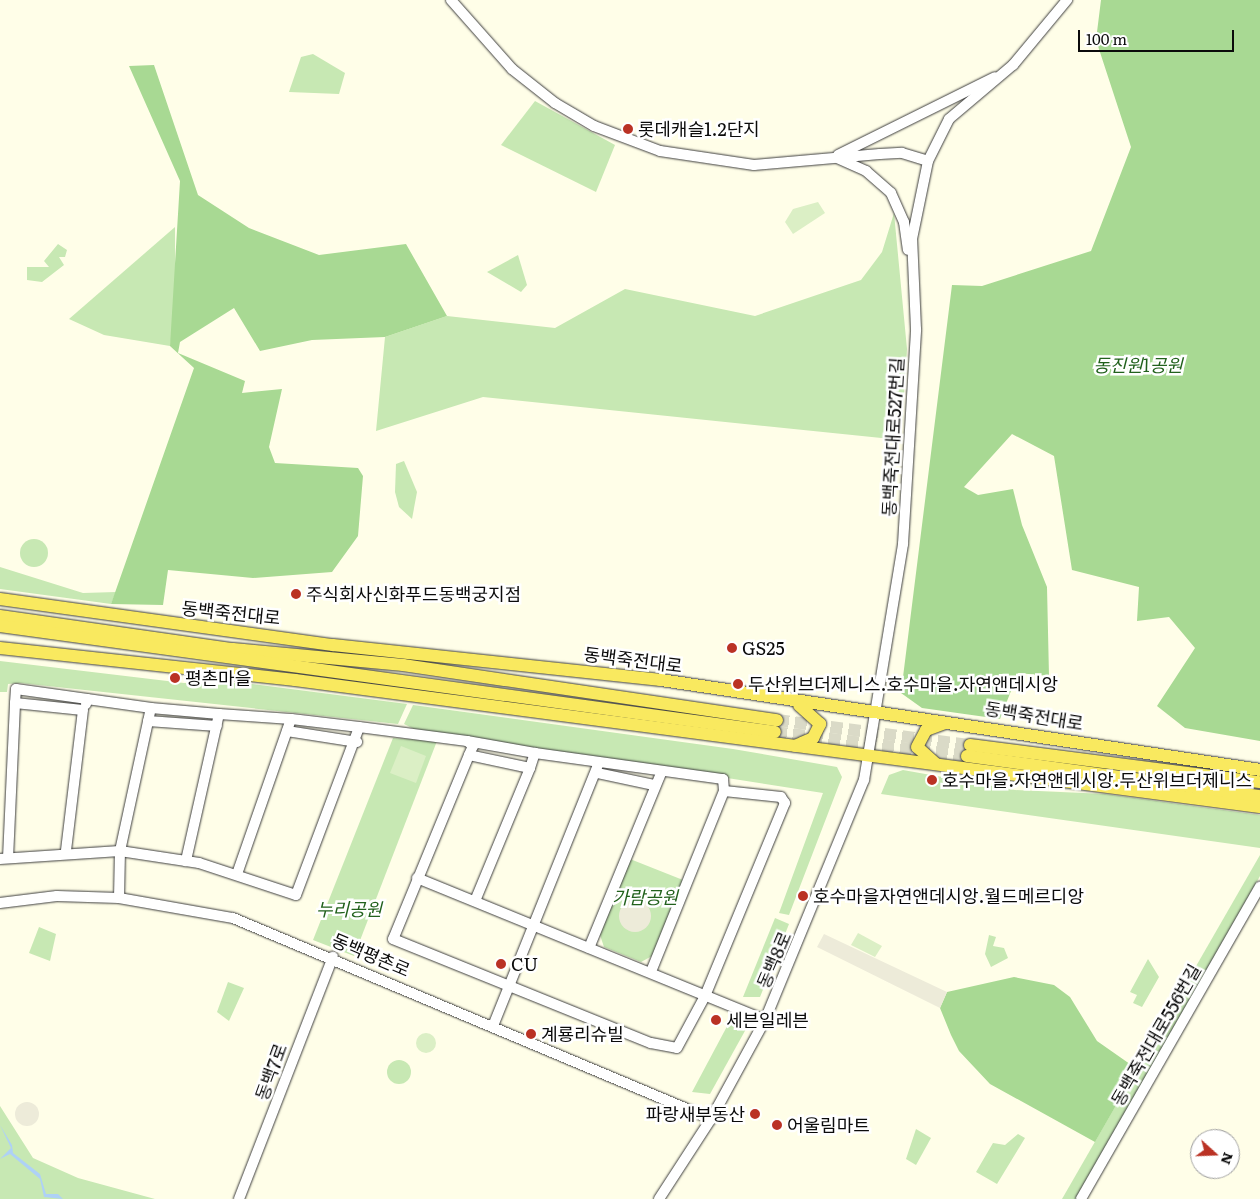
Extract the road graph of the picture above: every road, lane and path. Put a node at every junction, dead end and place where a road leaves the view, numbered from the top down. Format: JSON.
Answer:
{"nodes":[{"id":1,"x":451,"y":0,"type":"edge"},
{"id":2,"x":1067,"y":0,"type":"edge"},
{"id":3,"x":1006,"y":72,"type":"junction"},
{"id":4,"x":835,"y":157,"type":"junction"},
{"id":5,"x":928,"y":161,"type":"junction"},
{"id":6,"x":911,"y":273,"type":"junction"},
{"id":7,"x":0,"y":599,"type":"edge"},
{"id":8,"x":0,"y":616,"type":"edge"},
{"id":9,"x":0,"y":626,"type":"edge"},
{"id":10,"x":333,"y":645,"type":"junction"},
{"id":11,"x":0,"y":648,"type":"edge"},
{"id":12,"x":403,"y":665,"type":"junction"},
{"id":13,"x":87,"y":699,"type":"junction"},
{"id":14,"x":794,"y":702,"type":"junction"},
{"id":15,"x":15,"y":703,"type":"junction"},
{"id":16,"x":151,"y":708,"type":"junction"},
{"id":17,"x":83,"y":710,"type":"junction"},
{"id":18,"x":219,"y":714,"type":"junction"},
{"id":19,"x":875,"y":715,"type":"junction"},
{"id":20,"x":291,"y":719,"type":"junction"},
{"id":21,"x":148,"y":721,"type":"junction"},
{"id":22,"x":950,"y":722,"type":"junction"},
{"id":23,"x":217,"y":726,"type":"junction"},
{"id":24,"x":359,"y":727,"type":"junction"},
{"id":25,"x":287,"y":731,"type":"junction"},
{"id":26,"x":467,"y":741,"type":"junction"},
{"id":27,"x":357,"y":742,"type":"junction"},
{"id":28,"x":793,"y":746,"type":"junction"},
{"id":29,"x":535,"y":753,"type":"junction"},
{"id":30,"x":469,"y":755,"type":"junction"},
{"id":31,"x":869,"y":757,"type":"junction"},
{"id":32,"x":942,"y":767,"type":"junction"},
{"id":33,"x":530,"y":768,"type":"junction"},
{"id":34,"x":598,"y":768,"type":"junction"},
{"id":35,"x":1260,"y":770,"type":"edge"},
{"id":36,"x":662,"y":771,"type":"junction"},
{"id":37,"x":1260,"y":782,"type":"edge"},
{"id":38,"x":654,"y":785,"type":"junction"},
{"id":39,"x":724,"y":791,"type":"junction"},
{"id":40,"x":1260,"y":796,"type":"edge"},
{"id":41,"x":1260,"y":807,"type":"edge"},
{"id":42,"x":66,"y":851,"type":"junction"},
{"id":43,"x":120,"y":851,"type":"junction"},
{"id":44,"x":4,"y":858,"type":"edge"},
{"id":45,"x":186,"y":861,"type":"junction"},
{"id":46,"x":237,"y":874,"type":"junction"},
{"id":47,"x":417,"y":878,"type":"junction"},
{"id":48,"x":1260,"y":887,"type":"edge"},
{"id":49,"x":120,"y":898,"type":"junction"},
{"id":50,"x":475,"y":901,"type":"junction"},
{"id":51,"x":0,"y":903,"type":"edge"},
{"id":52,"x":536,"y":926,"type":"junction"},
{"id":53,"x":589,"y":948,"type":"junction"},
{"id":54,"x":333,"y":956,"type":"junction"},
{"id":55,"x":651,"y":972,"type":"junction"},
{"id":56,"x":511,"y":985,"type":"junction"},
{"id":57,"x":705,"y":996,"type":"junction"},
{"id":58,"x":765,"y":1020,"type":"junction"},
{"id":59,"x":493,"y":1026,"type":"junction"},
{"id":60,"x":711,"y":1120,"type":"junction"},
{"id":61,"x":239,"y":1199,"type":"edge"},
{"id":62,"x":659,"y":1199,"type":"edge"},
{"id":63,"x":1082,"y":1199,"type":"edge"}],
"edges":[{"from":1,"to":4,"type":"street"},
{"from":2,"to":3,"type":"street","name":"동백죽전대로527번길"},
{"from":3,"to":4,"type":"street"},
{"from":3,"to":5,"type":"street","name":"동백죽전대로527번길"},
{"from":4,"to":5,"type":"street"},
{"from":4,"to":6,"type":"street"},
{"from":5,"to":6,"type":"street","name":"동백죽전대로527번길"},
{"from":6,"to":19,"type":"street","name":"동백죽전대로527번길"},
{"from":7,"to":10,"type":"main road","name":"동백죽전대로"},
{"from":8,"to":12,"type":"main road","name":"동백죽전대로"},
{"from":9,"to":12,"type":"main road","name":"동백죽전대로"},
{"from":10,"to":12,"type":"main road"},
{"from":10,"to":14,"type":"main road","name":"동백죽전대로"},
{"from":11,"to":28,"type":"main road"},
{"from":13,"to":15,"type":"street"},
{"from":13,"to":16,"type":"street"},
{"from":13,"to":17,"type":"street"},
{"from":14,"to":19,"type":"main road","name":"동백죽전대로"},
{"from":14,"to":28,"type":"main road"},
{"from":15,"to":17,"type":"street"},
{"from":15,"to":44,"type":"street"},
{"from":16,"to":18,"type":"street"},
{"from":16,"to":21,"type":"street"},
{"from":17,"to":42,"type":"street"},
{"from":18,"to":20,"type":"street"},
{"from":18,"to":23,"type":"street"},
{"from":19,"to":22,"type":"main road","name":"동백죽전대로"},
{"from":19,"to":31,"type":"street","name":"동백8로"},
{"from":20,"to":24,"type":"street"},
{"from":20,"to":25,"type":"street"},
{"from":21,"to":23,"type":"street"},
{"from":21,"to":43,"type":"street"},
{"from":22,"to":32,"type":"main road"},
{"from":22,"to":35,"type":"main road","name":"동백죽전대로"},
{"from":23,"to":45,"type":"street"},
{"from":24,"to":26,"type":"street"},
{"from":24,"to":27,"type":"street"},
{"from":25,"to":27,"type":"street"},
{"from":25,"to":46,"type":"street"},
{"from":26,"to":29,"type":"street"},
{"from":26,"to":30,"type":"street"},
{"from":27,"to":46,"type":"street"},
{"from":28,"to":31,"type":"main road"},
{"from":29,"to":33,"type":"street"},
{"from":29,"to":34,"type":"street"},
{"from":30,"to":33,"type":"street"},
{"from":30,"to":47,"type":"street"},
{"from":31,"to":32,"type":"main road"},
{"from":31,"to":58,"type":"street","name":"동백8로"},
{"from":32,"to":41,"type":"main road"},
{"from":33,"to":50,"type":"street"},
{"from":34,"to":36,"type":"street"},
{"from":34,"to":38,"type":"street"},
{"from":34,"to":52,"type":"street"},
{"from":36,"to":38,"type":"street"},
{"from":36,"to":39,"type":"street"},
{"from":37,"to":40,"type":"main road","name":"동백죽전대로"},
{"from":38,"to":53,"type":"street"},
{"from":39,"to":55,"type":"street"},
{"from":39,"to":57,"type":"street"},
{"from":42,"to":43,"type":"street"},
{"from":42,"to":44,"type":"street"},
{"from":43,"to":45,"type":"street"},
{"from":43,"to":49,"type":"street"},
{"from":45,"to":46,"type":"street"},
{"from":47,"to":50,"type":"street"},
{"from":47,"to":56,"type":"street"},
{"from":48,"to":63,"type":"street","name":"동백죽전대로556번길"},
{"from":49,"to":51,"type":"street","name":"동백평촌로"},
{"from":49,"to":54,"type":"street","name":"동백평촌로"},
{"from":50,"to":52,"type":"street"},
{"from":52,"to":53,"type":"street"},
{"from":52,"to":56,"type":"street"},
{"from":53,"to":55,"type":"street"},
{"from":54,"to":59,"type":"street","name":"동백평촌로"},
{"from":54,"to":61,"type":"street","name":"동백7로"},
{"from":55,"to":57,"type":"street"},
{"from":56,"to":57,"type":"street"},
{"from":56,"to":59,"type":"street"},
{"from":57,"to":58,"type":"street"},
{"from":58,"to":60,"type":"street","name":"동백8로"},
{"from":59,"to":60,"type":"street","name":"동백평촌로"},
{"from":60,"to":62,"type":"street","name":"동백8로"}]}
